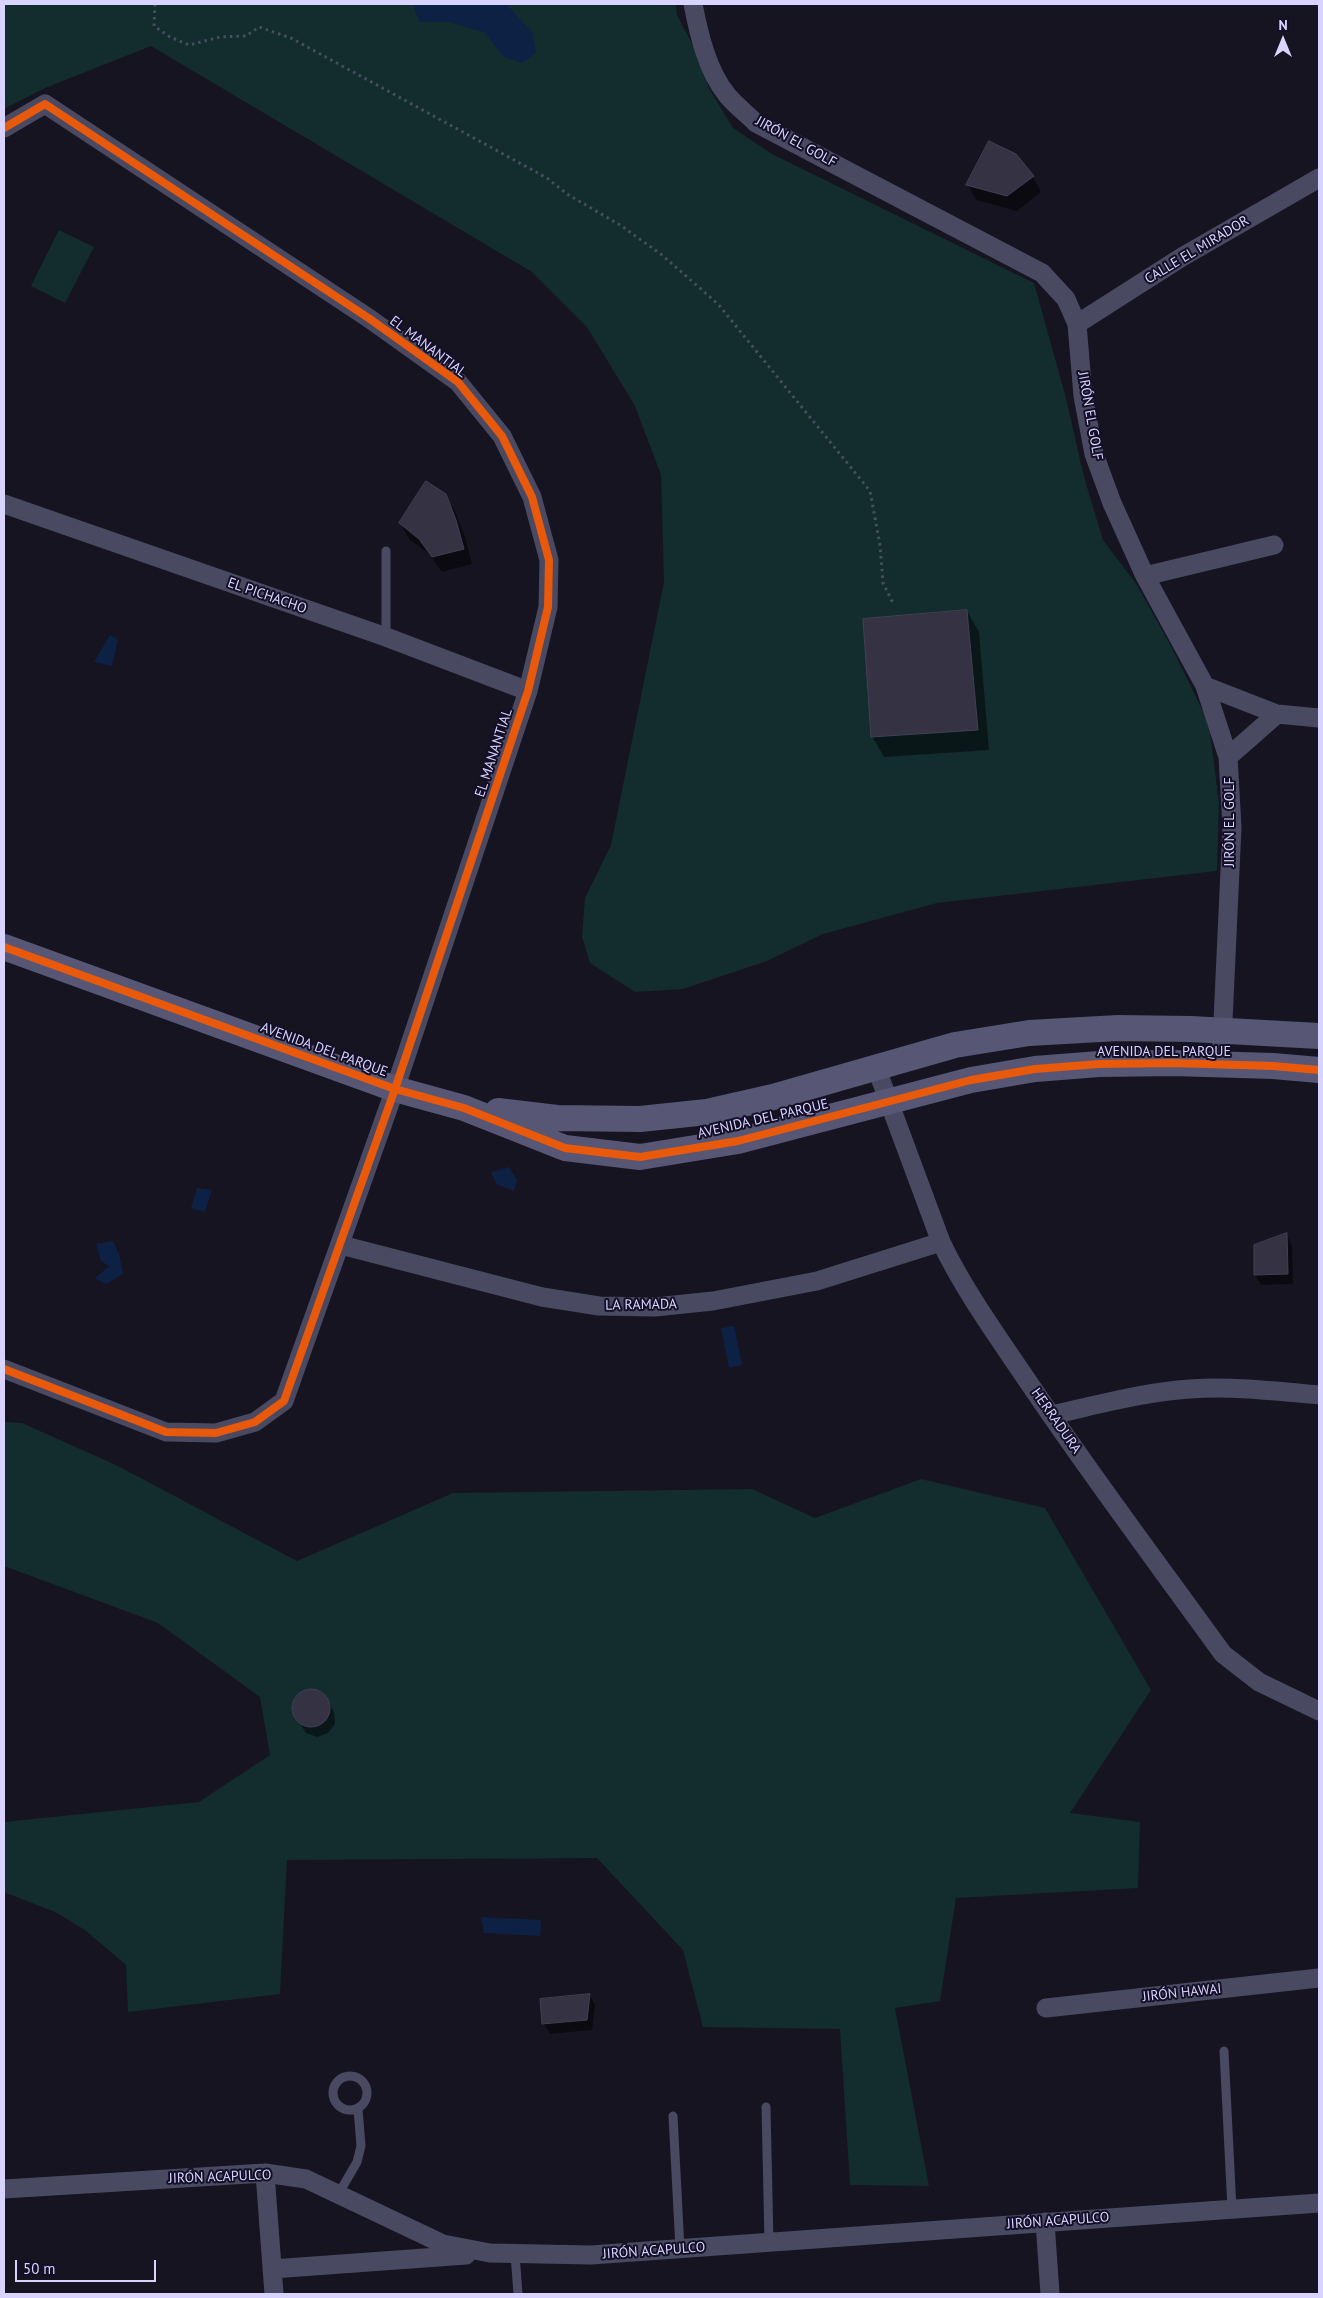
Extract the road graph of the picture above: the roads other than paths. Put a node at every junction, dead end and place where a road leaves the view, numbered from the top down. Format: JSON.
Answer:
{"nodes":[{"id":1,"x":693,"y":4,"type":"edge"},
{"id":2,"x":4,"y":128,"type":"edge"},
{"id":3,"x":1319,"y":178,"type":"edge"},
{"id":4,"x":1077,"y":324,"type":"junction"},
{"id":5,"x":4,"y":504,"type":"edge"},
{"id":6,"x":1274,"y":545,"type":"dead end"},
{"id":7,"x":386,"y":552,"type":"dead end"},
{"id":8,"x":1144,"y":576,"type":"junction"},
{"id":9,"x":386,"y":637,"type":"junction"},
{"id":10,"x":1205,"y":686,"type":"junction"},
{"id":11,"x":528,"y":691,"type":"junction"},
{"id":12,"x":1277,"y":714,"type":"junction"},
{"id":13,"x":1319,"y":718,"type":"edge"},
{"id":14,"x":1228,"y":758,"type":"junction"},
{"id":15,"x":4,"y":947,"type":"edge"},
{"id":16,"x":1223,"y":1030,"type":"junction"},
{"id":17,"x":1319,"y":1036,"type":"edge"},
{"id":18,"x":1221,"y":1064,"type":"junction"},
{"id":19,"x":876,"y":1068,"type":"junction"},
{"id":20,"x":1319,"y":1070,"type":"edge"},
{"id":21,"x":395,"y":1089,"type":"junction"},
{"id":22,"x":890,"y":1102,"type":"junction"},
{"id":23,"x":464,"y":1108,"type":"junction"},
{"id":24,"x":941,"y":1242,"type":"junction"},
{"id":25,"x":341,"y":1245,"type":"junction"},
{"id":26,"x":4,"y":1370,"type":"edge"},
{"id":27,"x":1319,"y":1395,"type":"edge"},
{"id":28,"x":1051,"y":1415,"type":"junction"},
{"id":29,"x":1319,"y":1711,"type":"edge"},
{"id":30,"x":1319,"y":1978,"type":"edge"},
{"id":31,"x":1046,"y":2008,"type":"dead end"},
{"id":32,"x":1224,"y":2052,"type":"dead end"},
{"id":33,"x":766,"y":2108,"type":"dead end"},
{"id":34,"x":358,"y":2109,"type":"junction"},
{"id":35,"x":673,"y":2116,"type":"dead end"},
{"id":36,"x":265,"y":2173,"type":"junction"},
{"id":37,"x":4,"y":2189,"type":"edge"},
{"id":38,"x":339,"y":2193,"type":"junction"},
{"id":39,"x":1319,"y":2202,"type":"edge"},
{"id":40,"x":1232,"y":2209,"type":"junction"},
{"id":41,"x":1045,"y":2222,"type":"junction"},
{"id":42,"x":769,"y":2242,"type":"junction"},
{"id":43,"x":680,"y":2249,"type":"junction"},
{"id":44,"x":490,"y":2253,"type":"junction"},
{"id":45,"x":515,"y":2254,"type":"junction"},
{"id":46,"x":272,"y":2269,"type":"junction"},
{"id":47,"x":274,"y":2294,"type":"edge"},
{"id":48,"x":518,"y":2294,"type":"edge"},
{"id":49,"x":1050,"y":2294,"type":"edge"}],
"edges":[{"from":1,"to":4,"type":"street","name":"JIRÓN EL GOLF"},
{"from":2,"to":11,"type":"street","name":"EL MANANTIAL"},
{"from":3,"to":4,"type":"street","name":"CALLE EL MIRADOR"},
{"from":4,"to":8,"type":"street","name":"JIRÓN EL GOLF"},
{"from":5,"to":9,"type":"street","name":"EL PICHACHO"},
{"from":6,"to":8,"type":"street"},
{"from":7,"to":9,"type":"lane"},
{"from":8,"to":10,"type":"street","name":"JIRÓN EL GOLF"},
{"from":9,"to":11,"type":"street","name":"EL PICHACHO"},
{"from":10,"to":12,"type":"street"},
{"from":10,"to":14,"type":"street","name":"JIRÓN EL GOLF"},
{"from":11,"to":21,"type":"street","name":"EL MANANTIAL"},
{"from":12,"to":13,"type":"street"},
{"from":12,"to":14,"type":"street"},
{"from":14,"to":16,"type":"street","name":"JIRÓN EL GOLF"},
{"from":15,"to":21,"type":"street","name":"AVENIDA DEL PARQUE"},
{"from":16,"to":17,"type":"street","name":"AVENIDA DEL PARQUE"},
{"from":16,"to":18,"type":"street","name":"JIRÓN EL GOLF"},
{"from":16,"to":19,"type":"street","name":"AVENIDA DEL PARQUE"},
{"from":18,"to":20,"type":"street","name":"AVENIDA DEL PARQUE"},
{"from":18,"to":22,"type":"street","name":"AVENIDA DEL PARQUE"},
{"from":19,"to":22,"type":"street","name":"HERRADURA"},
{"from":19,"to":23,"type":"street","name":"AVENIDA DEL PARQUE"},
{"from":21,"to":23,"type":"street","name":"AVENIDA DEL PARQUE"},
{"from":21,"to":25,"type":"street","name":"EL MANANTIAL"},
{"from":22,"to":23,"type":"street","name":"AVENIDA DEL PARQUE"},
{"from":22,"to":24,"type":"street","name":"HERRADURA"},
{"from":24,"to":25,"type":"street","name":"LA RAMADA"},
{"from":24,"to":28,"type":"street","name":"HERRADURA"},
{"from":25,"to":26,"type":"street","name":"EL MANANTIAL"},
{"from":27,"to":28,"type":"street"},
{"from":28,"to":29,"type":"street","name":"HERRADURA"},
{"from":30,"to":31,"type":"street","name":"JIRÓN HAWAI"},
{"from":32,"to":40,"type":"lane"},
{"from":33,"to":42,"type":"lane"},
{"from":34,"to":34,"type":"lane"},
{"from":34,"to":38,"type":"lane"},
{"from":35,"to":43,"type":"lane"},
{"from":36,"to":37,"type":"street","name":"JIRÓN ACAPULCO"},
{"from":36,"to":38,"type":"street","name":"JIRÓN ACAPULCO"},
{"from":36,"to":46,"type":"street"},
{"from":38,"to":44,"type":"street","name":"JIRÓN ACAPULCO"},
{"from":39,"to":40,"type":"street","name":"JIRÓN ACAPULCO"},
{"from":40,"to":41,"type":"street","name":"JIRÓN ACAPULCO"},
{"from":41,"to":42,"type":"street","name":"JIRÓN ACAPULCO"},
{"from":41,"to":49,"type":"street"},
{"from":42,"to":43,"type":"street","name":"JIRÓN ACAPULCO"},
{"from":43,"to":45,"type":"street","name":"JIRÓN ACAPULCO"},
{"from":44,"to":45,"type":"street","name":"JIRÓN ACAPULCO"},
{"from":44,"to":46,"type":"street"},
{"from":45,"to":48,"type":"lane"},
{"from":46,"to":47,"type":"street"}]}
